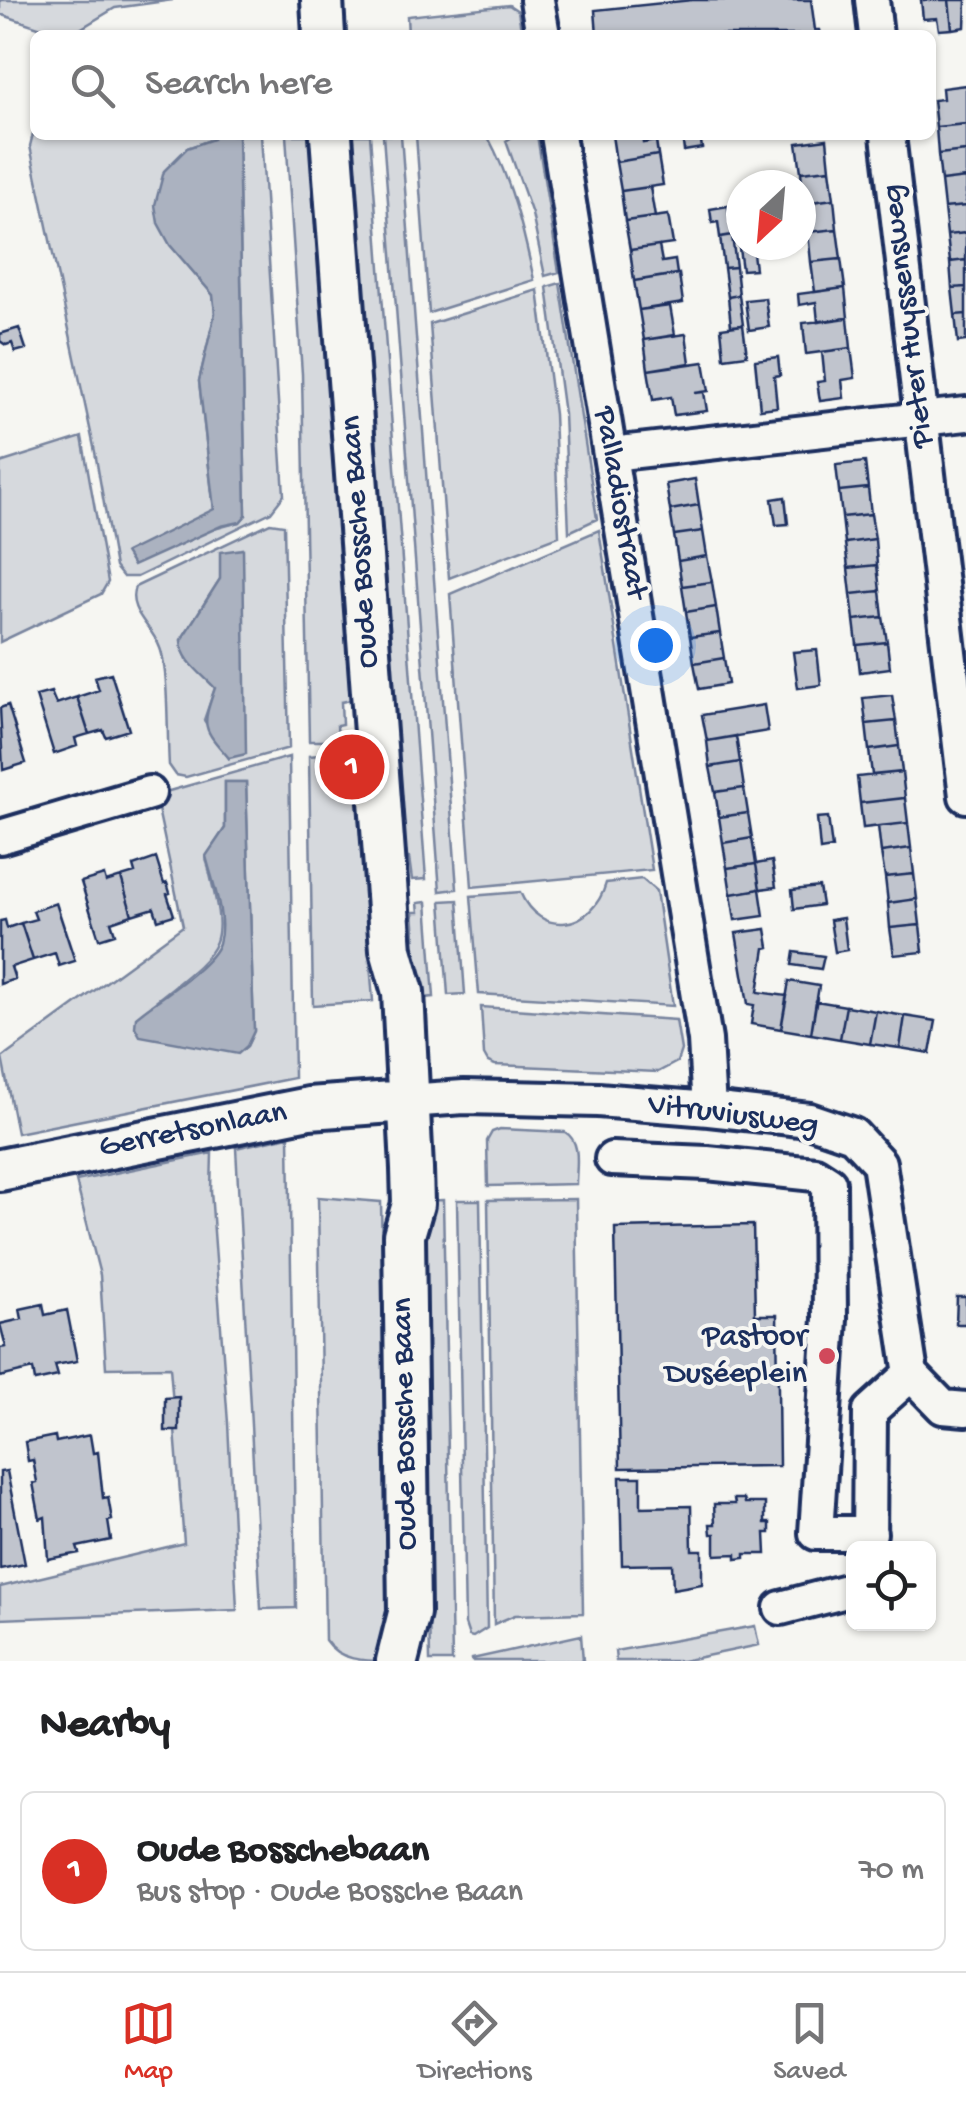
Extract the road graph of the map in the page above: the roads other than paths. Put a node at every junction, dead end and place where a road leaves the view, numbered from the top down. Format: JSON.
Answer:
{"nodes":[{"id":1,"x":322,"y":0,"type":"edge"},
{"id":2,"x":538,"y":0,"type":"edge"},
{"id":3,"x":872,"y":0,"type":"edge"},
{"id":4,"x":324,"y":30,"type":"edge"},
{"id":5,"x":542,"y":30,"type":"edge"},
{"id":6,"x":875,"y":30,"type":"edge"},
{"id":7,"x":332,"y":140,"type":"edge"},
{"id":8,"x":559,"y":140,"type":"edge"},
{"id":9,"x":889,"y":140,"type":"edge"},
{"id":10,"x":966,"y":414,"type":"edge"},
{"id":11,"x":920,"y":418,"type":"junction"},
{"id":12,"x":611,"y":454,"type":"junction"},
{"id":13,"x":149,"y":792,"type":"dead end"},
{"id":14,"x":966,"y":796,"type":"edge"},
{"id":15,"x":0,"y":836,"type":"edge"},
{"id":16,"x":397,"y":1101,"type":"junction"},
{"id":17,"x":708,"y":1109,"type":"junction"},
{"id":18,"x":612,"y":1159,"type":"dead end"},
{"id":19,"x":0,"y":1170,"type":"edge"},
{"id":20,"x":911,"y":1374,"type":"junction"},
{"id":21,"x":966,"y":1409,"type":"edge"},
{"id":22,"x":870,"y":1540,"type":"edge"},
{"id":23,"x":846,"y":1591,"type":"edge"},
{"id":24,"x":781,"y":1608,"type":"dead end"},
{"id":25,"x":409,"y":1613,"type":"junction"},
{"id":26,"x":398,"y":1661,"type":"edge"},
{"id":27,"x":421,"y":1661,"type":"edge"}],
"edges":[{"from":1,"to":4,"type":"street"},
{"from":2,"to":5,"type":"street"},
{"from":3,"to":6,"type":"street"},
{"from":7,"to":16,"type":"street","name":"Oude Bossche Baan"},
{"from":8,"to":12,"type":"street","name":"Palladiostraat"},
{"from":9,"to":11,"type":"street","name":"Pieter Huyssensweg"},
{"from":10,"to":11,"type":"street"},
{"from":11,"to":12,"type":"street"},
{"from":11,"to":14,"type":"street","name":"Pieter Huyssensweg"},
{"from":12,"to":17,"type":"street","name":"Palladiostraat"},
{"from":13,"to":15,"type":"street"},
{"from":16,"to":17,"type":"street","name":"Vitruviusweg"},
{"from":16,"to":19,"type":"street","name":"Gerretsonlaan"},
{"from":16,"to":25,"type":"street","name":"Oude Bossche Baan"},
{"from":17,"to":20,"type":"street","name":"Vitruviusweg"},
{"from":18,"to":22,"type":"street"},
{"from":20,"to":21,"type":"street"},
{"from":20,"to":22,"type":"street"},
{"from":23,"to":24,"type":"street"},
{"from":25,"to":26,"type":"street","name":"Oude Bossche Baan"},
{"from":25,"to":27,"type":"street","name":"Oude Bossche Baan"}]}
